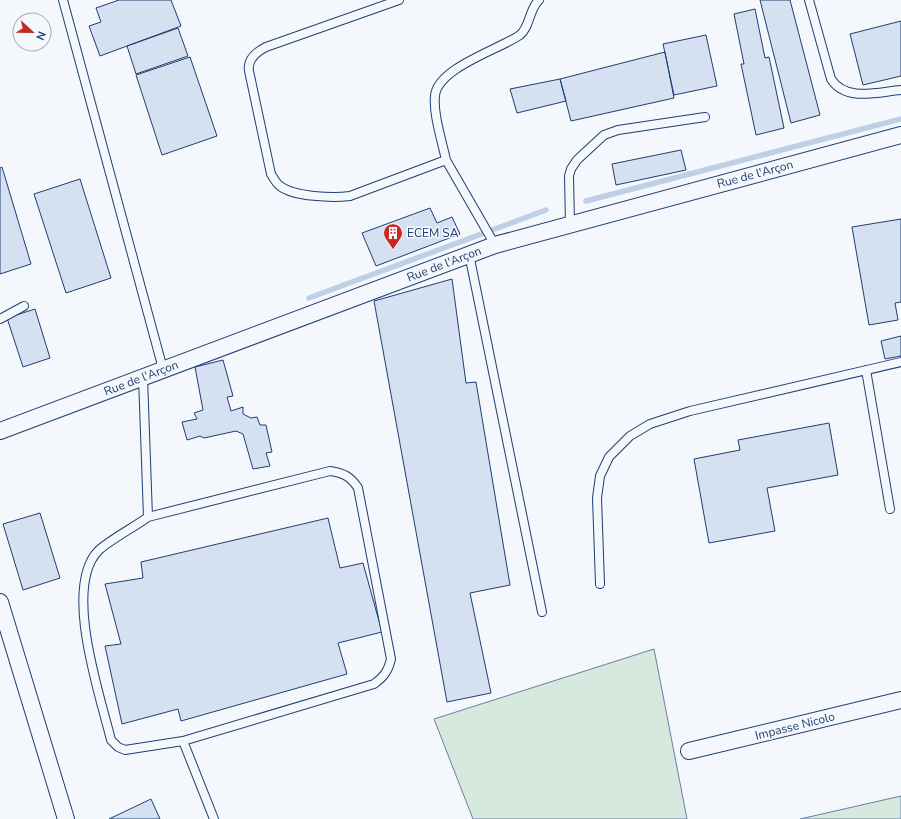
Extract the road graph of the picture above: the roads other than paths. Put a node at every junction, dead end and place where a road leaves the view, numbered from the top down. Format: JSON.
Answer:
{"nodes":[{"id":1,"x":63,"y":0,"type":"edge"},
{"id":2,"x":399,"y":0,"type":"edge"},
{"id":3,"x":539,"y":0,"type":"edge"},
{"id":4,"x":809,"y":0,"type":"edge"},
{"id":5,"x":901,"y":90,"type":"edge"},
{"id":6,"x":705,"y":117,"type":"dead end"},
{"id":7,"x":901,"y":135,"type":"edge"},
{"id":8,"x":446,"y":160,"type":"junction"},
{"id":9,"x":570,"y":224,"type":"junction"},
{"id":10,"x":494,"y":245,"type":"junction"},
{"id":11,"x":470,"y":254,"type":"junction"},
{"id":12,"x":24,"y":306,"type":"dead end"},
{"id":13,"x":0,"y":319,"type":"edge"},
{"id":14,"x":901,"y":362,"type":"edge"},
{"id":15,"x":163,"y":369,"type":"junction"},
{"id":16,"x":866,"y":370,"type":"junction"},
{"id":17,"x":143,"y":377,"type":"junction"},
{"id":18,"x":0,"y":431,"type":"edge"},
{"id":19,"x":890,"y":509,"type":"dead end"},
{"id":20,"x":148,"y":517,"type":"junction"},
{"id":21,"x":600,"y":584,"type":"dead end"},
{"id":22,"x":0,"y":602,"type":"edge"},
{"id":23,"x":542,"y":612,"type":"dead end"},
{"id":24,"x":901,"y":700,"type":"edge"},
{"id":25,"x":183,"y":741,"type":"junction"},
{"id":26,"x":689,"y":751,"type":"dead end"},
{"id":27,"x":66,"y":819,"type":"edge"},
{"id":28,"x":214,"y":819,"type":"edge"}],
"edges":[{"from":1,"to":15,"type":"lane"},
{"from":2,"to":8,"type":"lane"},
{"from":3,"to":8,"type":"lane"},
{"from":4,"to":5,"type":"lane"},
{"from":6,"to":9,"type":"lane"},
{"from":7,"to":9,"type":"street","name":"Rue de l'Arçon"},
{"from":8,"to":10,"type":"lane"},
{"from":9,"to":10,"type":"street","name":"Rue de l'Arçon"},
{"from":10,"to":11,"type":"street","name":"Rue de l'Arçon"},
{"from":11,"to":15,"type":"street","name":"Rue de l'Arçon"},
{"from":11,"to":23,"type":"lane"},
{"from":12,"to":13,"type":"lane"},
{"from":14,"to":16,"type":"lane"},
{"from":15,"to":17,"type":"street","name":"Rue de l'Arçon"},
{"from":16,"to":19,"type":"lane"},
{"from":16,"to":21,"type":"lane"},
{"from":17,"to":18,"type":"street","name":"Rue de l'Arçon"},
{"from":17,"to":20,"type":"lane"},
{"from":20,"to":25,"type":"lane"},
{"from":20,"to":25,"type":"lane"},
{"from":22,"to":27,"type":"street"},
{"from":24,"to":26,"type":"street","name":"Impasse Nicolo"},
{"from":25,"to":28,"type":"lane"}]}
